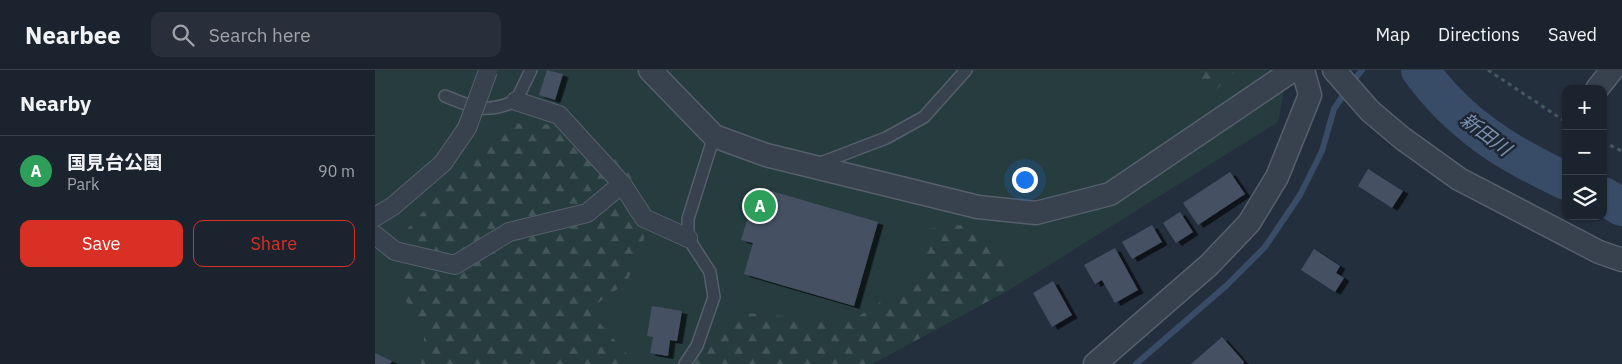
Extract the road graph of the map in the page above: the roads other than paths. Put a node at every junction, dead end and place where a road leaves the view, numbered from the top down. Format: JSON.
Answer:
{"nodes":[{"id":1,"x":488,"y":70,"type":"edge"},
{"id":2,"x":531,"y":70,"type":"edge"},
{"id":3,"x":651,"y":70,"type":"edge"},
{"id":4,"x":966,"y":70,"type":"edge"},
{"id":5,"x":1293,"y":70,"type":"edge"},
{"id":6,"x":1303,"y":70,"type":"edge"},
{"id":7,"x":1612,"y":70,"type":"edge"},
{"id":8,"x":1337,"y":73,"type":"edge"},
{"id":9,"x":1600,"y":85,"type":"edge"},
{"id":10,"x":445,"y":96,"type":"dead end"},
{"id":11,"x":516,"y":101,"type":"junction"},
{"id":12,"x":714,"y":136,"type":"junction"},
{"id":13,"x":812,"y":166,"type":"junction"},
{"id":14,"x":622,"y":184,"type":"junction"},
{"id":15,"x":375,"y":217,"type":"edge"},
{"id":16,"x":375,"y":235,"type":"edge"},
{"id":17,"x":689,"y":238,"type":"junction"},
{"id":18,"x":1622,"y":260,"type":"edge"},
{"id":19,"x":685,"y":364,"type":"edge"},
{"id":20,"x":1095,"y":364,"type":"edge"}],
"edges":[{"from":1,"to":15,"type":"street","bridge":true},
{"from":2,"to":11,"type":"lane"},
{"from":3,"to":12,"type":"street"},
{"from":4,"to":13,"type":"lane"},
{"from":5,"to":13,"type":"street"},
{"from":6,"to":20,"type":"street"},
{"from":7,"to":9,"type":"street"},
{"from":8,"to":18,"type":"street"},
{"from":10,"to":11,"type":"lane"},
{"from":11,"to":14,"type":"street"},
{"from":12,"to":13,"type":"street"},
{"from":12,"to":17,"type":"lane"},
{"from":14,"to":16,"type":"street"},
{"from":14,"to":17,"type":"street"},
{"from":17,"to":19,"type":"lane"}]}
